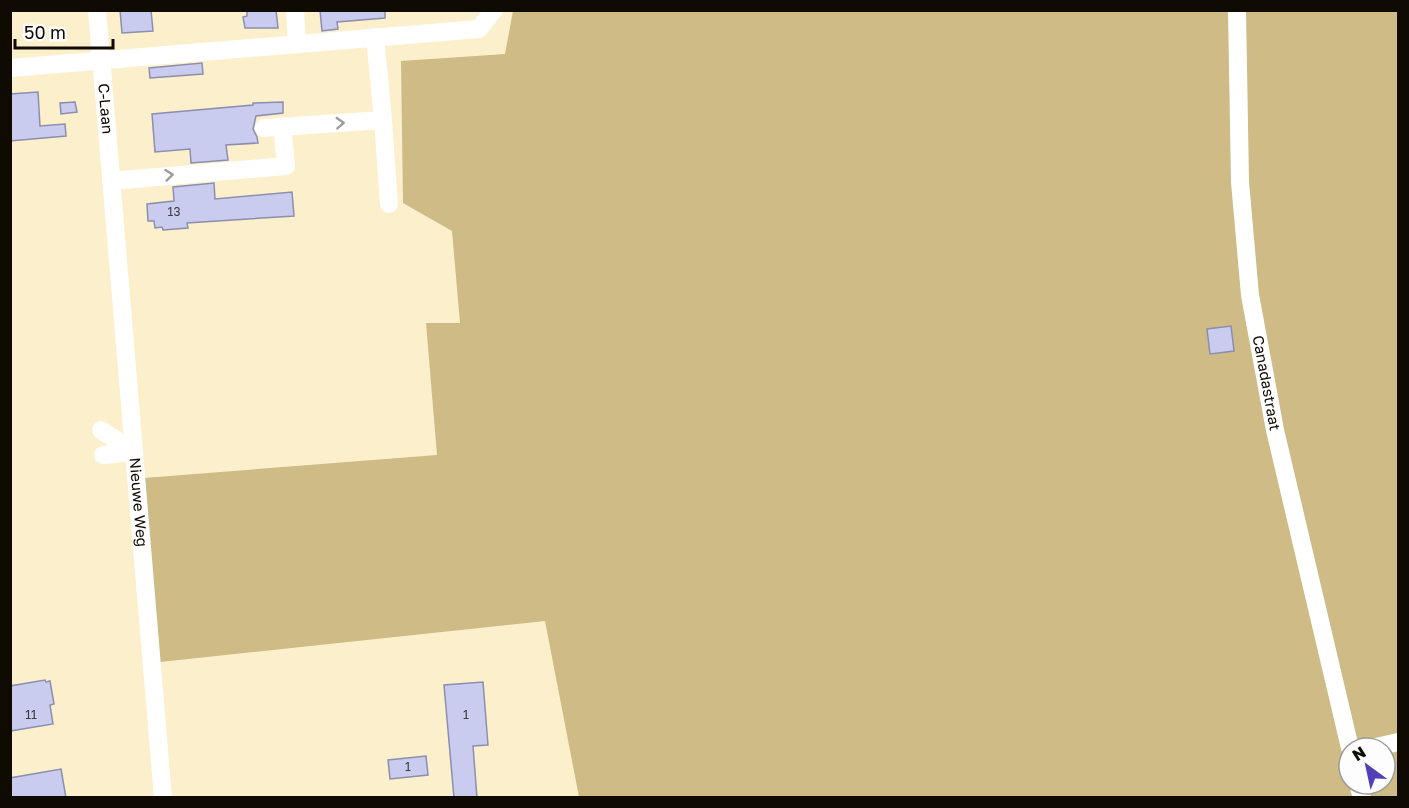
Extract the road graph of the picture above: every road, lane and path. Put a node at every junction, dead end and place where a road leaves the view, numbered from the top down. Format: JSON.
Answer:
{"nodes":[{"id":1,"x":97,"y":10,"type":"edge"},
{"id":2,"x":295,"y":10,"type":"edge"},
{"id":3,"x":494,"y":10,"type":"edge"},
{"id":4,"x":1237,"y":10,"type":"edge"},
{"id":5,"x":375,"y":37,"type":"junction"},
{"id":6,"x":297,"y":43,"type":"junction"},
{"id":7,"x":100,"y":60,"type":"junction"},
{"id":8,"x":10,"y":68,"type":"edge"},
{"id":9,"x":383,"y":120,"type":"junction"},
{"id":10,"x":111,"y":181,"type":"junction"},
{"id":11,"x":389,"y":204,"type":"dead end"},
{"id":12,"x":113,"y":206,"type":"joint"},
{"id":13,"x":101,"y":430,"type":"dead end"},
{"id":14,"x":134,"y":452,"type":"junction"},
{"id":15,"x":103,"y":455,"type":"dead end"},
{"id":16,"x":1347,"y":736,"type":"edge"},
{"id":17,"x":163,"y":798,"type":"edge"}],
"edges":[{"from":1,"to":7,"type":"street","name":"C-Laan"},
{"from":2,"to":6,"type":"street"},
{"from":3,"to":5,"type":"street"},
{"from":4,"to":16,"type":"street","name":"Canadastraat"},
{"from":5,"to":6,"type":"street"},
{"from":5,"to":9,"type":"street"},
{"from":6,"to":7,"type":"street"},
{"from":7,"to":8,"type":"street"},
{"from":7,"to":10,"type":"street","name":"C-Laan"},
{"from":10,"to":9,"type":"street","one_way":true},
{"from":9,"to":11,"type":"street"},
{"from":10,"to":12,"type":"street","name":"C-Laan"},
{"from":12,"to":14,"type":"street","name":"Nieuwe Weg"},
{"from":13,"to":14,"type":"street"},
{"from":14,"to":15,"type":"street"},
{"from":14,"to":17,"type":"street","name":"Nieuwe Weg"}]}
